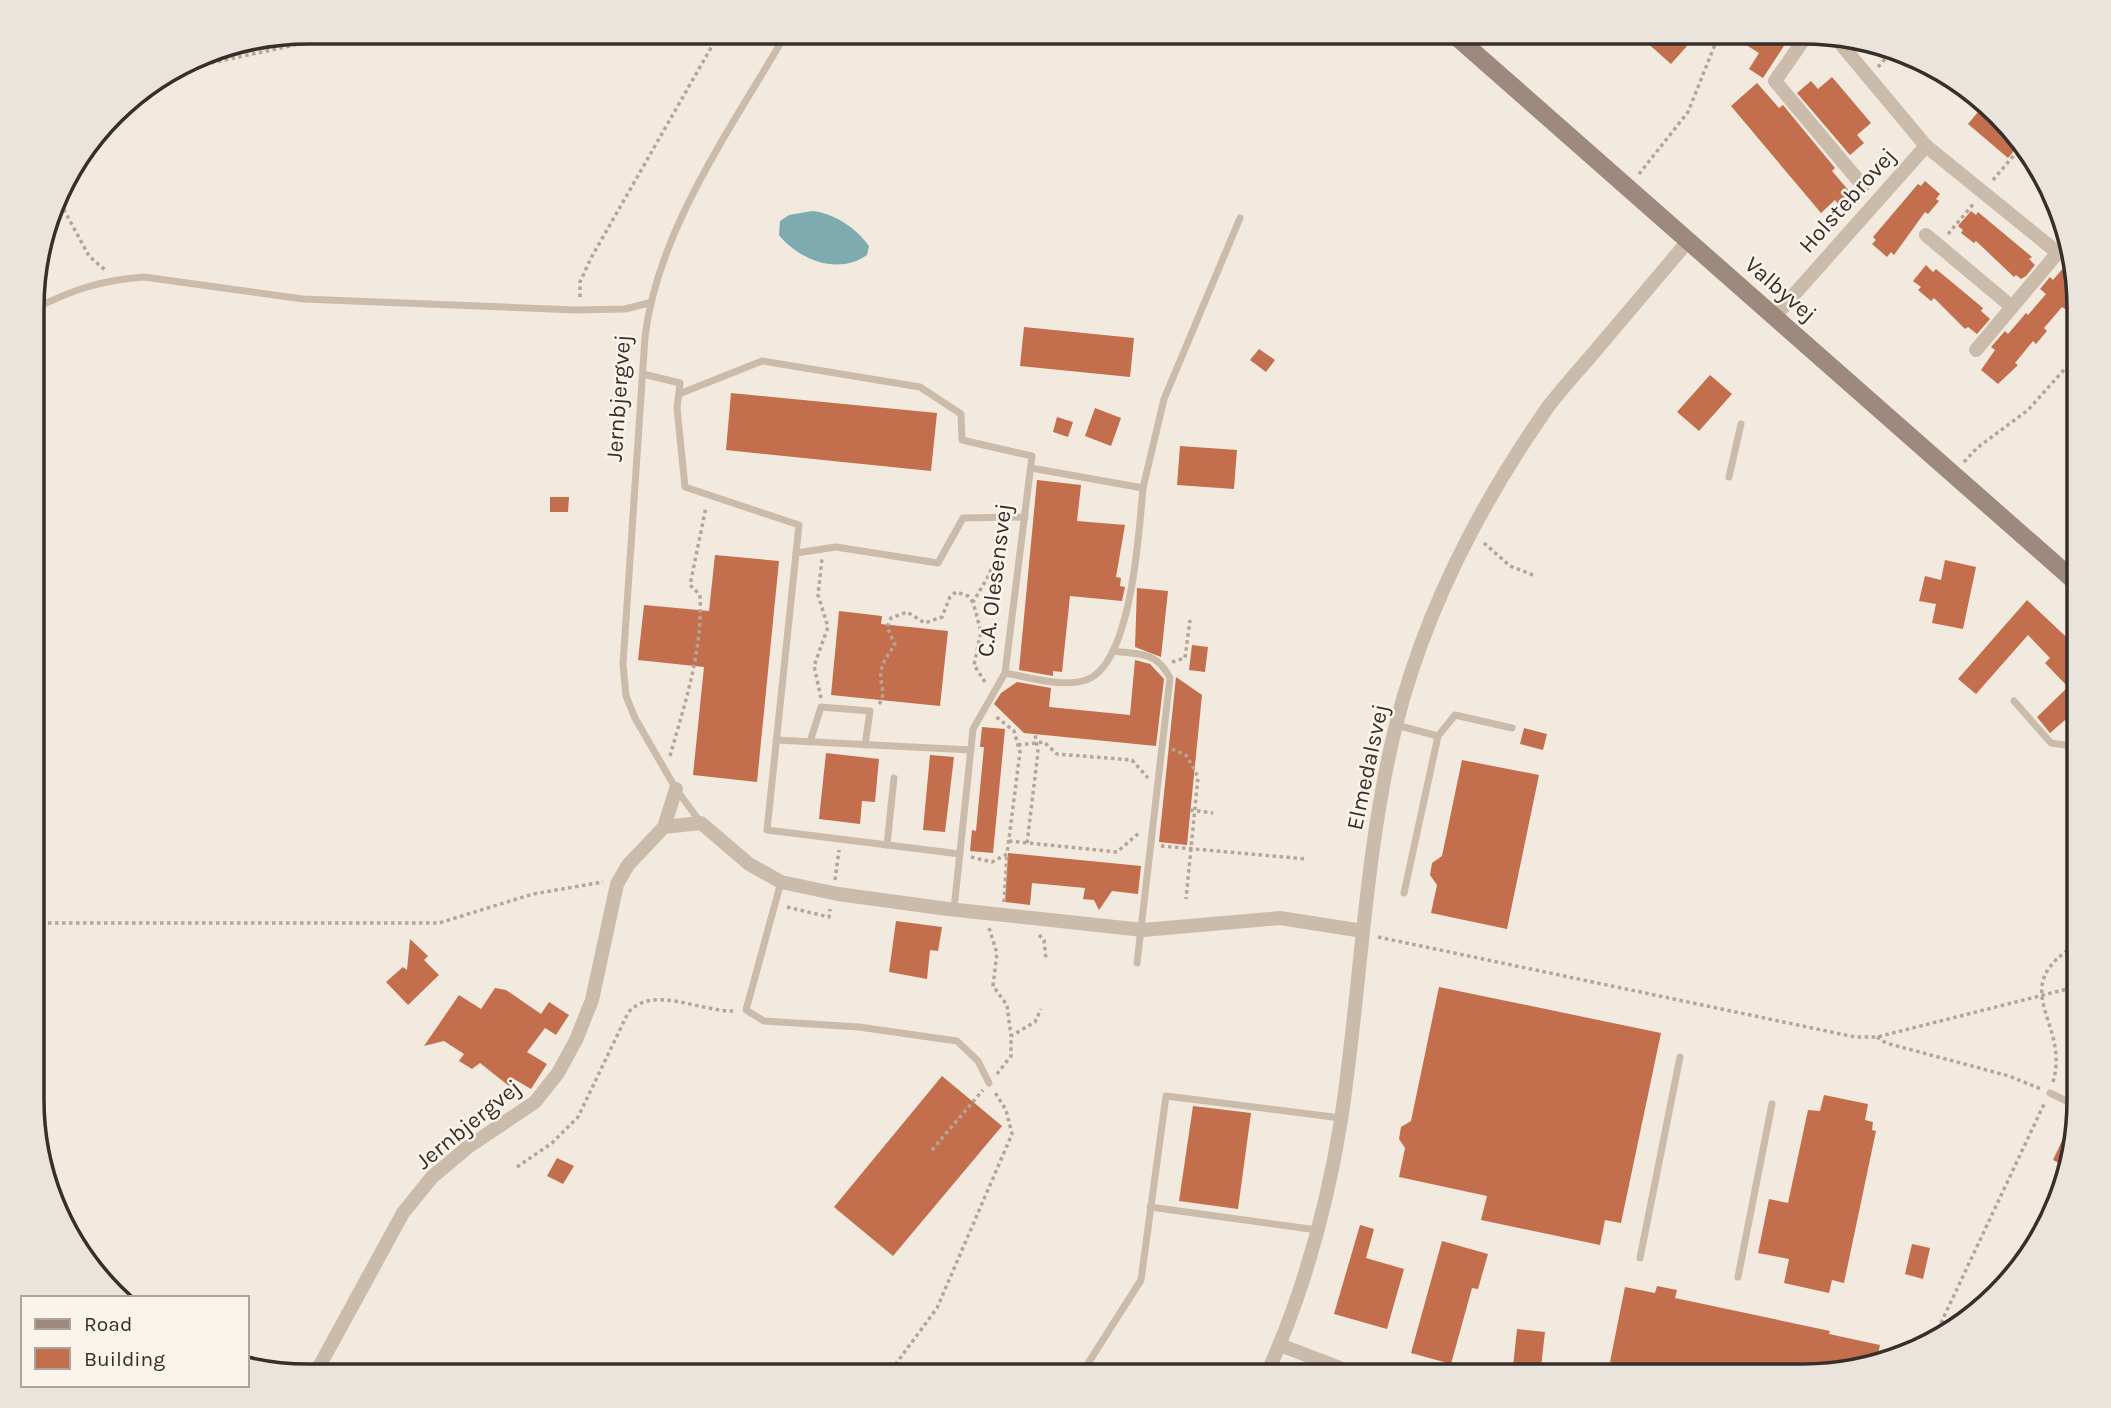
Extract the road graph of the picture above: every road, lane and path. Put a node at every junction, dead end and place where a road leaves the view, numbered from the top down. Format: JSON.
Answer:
{"nodes":[{"id":1,"x":299,"y":44,"type":"edge"},
{"id":2,"x":713,"y":44,"type":"edge"},
{"id":3,"x":779,"y":44,"type":"edge"},
{"id":4,"x":1465,"y":44,"type":"edge"},
{"id":5,"x":1715,"y":44,"type":"edge"},
{"id":6,"x":1800,"y":44,"type":"edge"},
{"id":7,"x":1843,"y":47,"type":"edge"},
{"id":8,"x":1886,"y":57,"type":"edge"},
{"id":9,"x":207,"y":64,"type":"edge"},
{"id":10,"x":1868,"y":76,"type":"junction"},
{"id":11,"x":1926,"y":146,"type":"junction"},
{"id":12,"x":1863,"y":186,"type":"dead end"},
{"id":13,"x":1627,"y":187,"type":"junction"},
{"id":14,"x":63,"y":209,"type":"edge"},
{"id":15,"x":1240,"y":218,"type":"dead end"},
{"id":16,"x":1926,"y":235,"type":"dead end"},
{"id":17,"x":1689,"y":240,"type":"junction"},
{"id":18,"x":2061,"y":249,"type":"edge"},
{"id":19,"x":120,"y":279,"type":"junction"},
{"id":20,"x":649,"y":303,"type":"junction"},
{"id":21,"x":44,"y":304,"type":"edge"},
{"id":22,"x":2012,"y":307,"type":"junction"},
{"id":23,"x":580,"y":310,"type":"junction"},
{"id":24,"x":1774,"y":316,"type":"junction"},
{"id":25,"x":1976,"y":350,"type":"dead end"},
{"id":26,"x":2067,"y":366,"type":"edge"},
{"id":27,"x":643,"y":374,"type":"junction"},
{"id":28,"x":679,"y":394,"type":"junction"},
{"id":29,"x":1741,"y":424,"type":"dead end"},
{"id":30,"x":1031,"y":468,"type":"junction"},
{"id":31,"x":1953,"y":473,"type":"junction"},
{"id":32,"x":1729,"y":477,"type":"dead end"},
{"id":33,"x":1143,"y":488,"type":"junction"},
{"id":34,"x":708,"y":495,"type":"junction"},
{"id":35,"x":1006,"y":517,"type":"junction"},
{"id":36,"x":1025,"y":517,"type":"junction"},
{"id":37,"x":1472,"y":532,"type":"junction"},
{"id":38,"x":822,"y":549,"type":"junction"},
{"id":39,"x":796,"y":553,"type":"junction"},
{"id":40,"x":2067,"y":574,"type":"edge"},
{"id":41,"x":1533,"y":575,"type":"dead end"},
{"id":42,"x":973,"y":602,"type":"junction"},
{"id":43,"x":1190,"y":620,"type":"dead end"},
{"id":44,"x":1112,"y":651,"type":"junction"},
{"id":45,"x":1165,"y":667,"type":"junction"},
{"id":46,"x":1005,"y":673,"type":"junction"},
{"id":47,"x":995,"y":690,"type":"junction"},
{"id":48,"x":2014,"y":701,"type":"dead end"},
{"id":49,"x":821,"y":707,"type":"junction"},
{"id":50,"x":985,"y":708,"type":"junction"},
{"id":51,"x":870,"y":711,"type":"junction"},
{"id":52,"x":1396,"y":725,"type":"junction"},
{"id":53,"x":1512,"y":728,"type":"dead end"},
{"id":54,"x":1035,"y":734,"type":"dead end"},
{"id":55,"x":1438,"y":736,"type":"junction"},
{"id":56,"x":776,"y":740,"type":"junction"},
{"id":57,"x":810,"y":742,"type":"junction"},
{"id":58,"x":1038,"y":743,"type":"junction"},
{"id":59,"x":865,"y":745,"type":"junction"},
{"id":60,"x":1017,"y":745,"type":"junction"},
{"id":61,"x":1163,"y":745,"type":"junction"},
{"id":62,"x":2067,"y":745,"type":"edge"},
{"id":63,"x":971,"y":750,"type":"junction"},
{"id":64,"x":666,"y":771,"type":"junction"},
{"id":65,"x":894,"y":778,"type":"dead end"},
{"id":66,"x":1159,"y":781,"type":"junction"},
{"id":67,"x":676,"y":789,"type":"junction"},
{"id":68,"x":1192,"y":810,"type":"junction"},
{"id":69,"x":1213,"y":813,"type":"dead end"},
{"id":70,"x":701,"y":823,"type":"junction"},
{"id":71,"x":664,"y":827,"type":"junction"},
{"id":72,"x":1154,"y":828,"type":"junction"},
{"id":73,"x":1009,"y":841,"type":"junction"},
{"id":74,"x":1027,"y":843,"type":"junction"},
{"id":75,"x":887,"y":845,"type":"junction"},
{"id":76,"x":1152,"y":845,"type":"junction"},
{"id":77,"x":1191,"y":848,"type":"junction"},
{"id":78,"x":960,"y":854,"type":"junction"},
{"id":79,"x":1306,"y":859,"type":"dead end"},
{"id":80,"x":780,"y":882,"type":"junction"},
{"id":81,"x":617,"y":884,"type":"junction"},
{"id":82,"x":1404,"y":893,"type":"dead end"},
{"id":83,"x":1186,"y":899,"type":"dead end"},
{"id":84,"x":775,"y":904,"type":"junction"},
{"id":85,"x":954,"y":910,"type":"junction"},
{"id":86,"x":985,"y":913,"type":"junction"},
{"id":87,"x":829,"y":917,"type":"dead end"},
{"id":88,"x":44,"y":923,"type":"edge"},
{"id":89,"x":1143,"y":930,"type":"junction"},
{"id":90,"x":1363,"y":931,"type":"junction"},
{"id":91,"x":2067,"y":951,"type":"edge"},
{"id":92,"x":1138,"y":963,"type":"dead end"},
{"id":93,"x":2067,"y":989,"type":"edge"},
{"id":94,"x":2042,"y":995,"type":"junction"},
{"id":95,"x":746,"y":1010,"type":"junction"},
{"id":96,"x":1011,"y":1036,"type":"dead end"},
{"id":97,"x":1877,"y":1037,"type":"junction"},
{"id":98,"x":1680,"y":1057,"type":"dead end"},
{"id":99,"x":989,"y":1083,"type":"joint"},
{"id":100,"x":2050,"y":1093,"type":"junction"},
{"id":101,"x":2067,"y":1101,"type":"edge"},
{"id":102,"x":1772,"y":1104,"type":"dead end"},
{"id":103,"x":1341,"y":1118,"type":"junction"},
{"id":104,"x":517,"y":1167,"type":"dead end"},
{"id":105,"x":1150,"y":1207,"type":"junction"},
{"id":106,"x":1317,"y":1230,"type":"junction"},
{"id":107,"x":1640,"y":1258,"type":"dead end"},
{"id":108,"x":1738,"y":1277,"type":"dead end"},
{"id":109,"x":1939,"y":1326,"type":"edge"},
{"id":110,"x":1280,"y":1345,"type":"junction"},
{"id":111,"x":321,"y":1364,"type":"edge"},
{"id":112,"x":896,"y":1364,"type":"edge"},
{"id":113,"x":1088,"y":1364,"type":"edge"},
{"id":114,"x":1271,"y":1364,"type":"edge"},
{"id":115,"x":1330,"y":1364,"type":"edge"}],
"edges":[{"from":1,"to":9,"type":"path"},
{"from":2,"to":23,"type":"path"},
{"from":3,"to":20,"type":"lane","name":"Jernbjergvej"},
{"from":4,"to":13,"type":"street","name":"Valbyvej"},
{"from":5,"to":13,"type":"path"},
{"from":6,"to":12,"type":"street","name":"Holstebrovej"},
{"from":7,"to":10,"type":"street","name":"Holstebrovej"},
{"from":8,"to":10,"type":"path"},
{"from":10,"to":11,"type":"street","name":"Holstebrovej"},
{"from":11,"to":18,"type":"street","name":"Holstebrovej"},
{"from":11,"to":24,"type":"street","name":"Holstebrovej"},
{"from":13,"to":17,"type":"street","name":"Valbyvej"},
{"from":14,"to":19,"type":"path"},
{"from":15,"to":33,"type":"lane"},
{"from":16,"to":22,"type":"street"},
{"from":17,"to":24,"type":"street","name":"Valbyvej"},
{"from":17,"to":37,"type":"street","name":"Elmedalsvej"},
{"from":18,"to":22,"type":"street","name":"Holstebrovej"},
{"from":19,"to":21,"type":"lane"},
{"from":19,"to":23,"type":"lane"},
{"from":20,"to":23,"type":"lane"},
{"from":20,"to":27,"type":"lane","name":"Jernbjergvej"},
{"from":22,"to":25,"type":"street","name":"Holstebrovej"},
{"from":24,"to":31,"type":"street","name":"Valbyvej"},
{"from":26,"to":31,"type":"path"},
{"from":27,"to":28,"type":"lane"},
{"from":27,"to":64,"type":"lane","name":"Jernbjergvej"},
{"from":28,"to":30,"type":"lane","name":"C.A. Olesensvej"},
{"from":28,"to":34,"type":"lane"},
{"from":29,"to":32,"type":"lane"},
{"from":30,"to":33,"type":"lane"},
{"from":30,"to":36,"type":"lane","name":"C.A. Olesensvej"},
{"from":31,"to":40,"type":"street","name":"Valbyvej"},
{"from":33,"to":44,"type":"lane"},
{"from":34,"to":39,"type":"lane"},
{"from":34,"to":64,"type":"path"},
{"from":35,"to":36,"type":"lane"},
{"from":35,"to":38,"type":"lane"},
{"from":35,"to":42,"type":"path"},
{"from":36,"to":46,"type":"lane","name":"C.A. Olesensvej"},
{"from":37,"to":41,"type":"path"},
{"from":37,"to":52,"type":"street","name":"Elmedalsvej"},
{"from":38,"to":39,"type":"lane"},
{"from":38,"to":49,"type":"path"},
{"from":39,"to":56,"type":"lane"},
{"from":42,"to":47,"type":"path"},
{"from":42,"to":51,"type":"path"},
{"from":43,"to":45,"type":"path"},
{"from":44,"to":45,"type":"lane"},
{"from":44,"to":46,"type":"lane"},
{"from":45,"to":61,"type":"lane"},
{"from":46,"to":47,"type":"lane","name":"C.A. Olesensvej"},
{"from":47,"to":50,"type":"lane","name":"C.A. Olesensvej"},
{"from":48,"to":62,"type":"lane"},
{"from":49,"to":51,"type":"lane"},
{"from":49,"to":57,"type":"lane"},
{"from":50,"to":60,"type":"path"},
{"from":50,"to":63,"type":"lane","name":"C.A. Olesensvej"},
{"from":51,"to":59,"type":"lane"},
{"from":52,"to":55,"type":"lane"},
{"from":52,"to":90,"type":"street","name":"Elmedalsvej"},
{"from":53,"to":55,"type":"lane"},
{"from":54,"to":58,"type":"path"},
{"from":55,"to":82,"type":"lane"},
{"from":56,"to":57,"type":"lane"},
{"from":56,"to":75,"type":"lane"},
{"from":57,"to":59,"type":"lane"},
{"from":58,"to":60,"type":"path"},
{"from":58,"to":66,"type":"path"},
{"from":58,"to":74,"type":"path"},
{"from":59,"to":63,"type":"lane"},
{"from":60,"to":73,"type":"path"},
{"from":61,"to":66,"type":"lane"},
{"from":61,"to":68,"type":"path"},
{"from":63,"to":78,"type":"lane","name":"C.A. Olesensvej"},
{"from":64,"to":67,"type":"lane","name":"Jernbjergvej"},
{"from":65,"to":75,"type":"lane"},
{"from":66,"to":72,"type":"lane"},
{"from":67,"to":70,"type":"lane","name":"Jernbjergvej"},
{"from":67,"to":71,"type":"street","name":"Jernbjergvej"},
{"from":68,"to":69,"type":"path"},
{"from":68,"to":77,"type":"path"},
{"from":70,"to":71,"type":"street"},
{"from":70,"to":80,"type":"street"},
{"from":71,"to":81,"type":"street","name":"Jernbjergvej"},
{"from":72,"to":74,"type":"path"},
{"from":72,"to":76,"type":"lane"},
{"from":73,"to":74,"type":"path"},
{"from":73,"to":78,"type":"path"},
{"from":75,"to":78,"type":"lane"},
{"from":76,"to":77,"type":"path"},
{"from":76,"to":89,"type":"lane"},
{"from":77,"to":79,"type":"path"},
{"from":77,"to":83,"type":"path"},
{"from":78,"to":85,"type":"lane","name":"C.A. Olesensvej"},
{"from":80,"to":84,"type":"lane"},
{"from":80,"to":85,"type":"street"},
{"from":81,"to":88,"type":"path"},
{"from":81,"to":111,"type":"street","name":"Jernbjergvej"},
{"from":84,"to":87,"type":"path"},
{"from":84,"to":95,"type":"lane"},
{"from":85,"to":86,"type":"street"},
{"from":86,"to":89,"type":"street"},
{"from":86,"to":96,"type":"path"},
{"from":89,"to":90,"type":"street"},
{"from":89,"to":92,"type":"lane"},
{"from":90,"to":97,"type":"path"},
{"from":90,"to":103,"type":"street","name":"Elmedalsvej"},
{"from":91,"to":94,"type":"path"},
{"from":93,"to":94,"type":"path"},
{"from":94,"to":97,"type":"path"},
{"from":94,"to":100,"type":"path"},
{"from":95,"to":99,"type":"lane"},
{"from":95,"to":104,"type":"path"},
{"from":97,"to":100,"type":"path"},
{"from":98,"to":107,"type":"lane"},
{"from":99,"to":112,"type":"path"},
{"from":100,"to":101,"type":"lane"},
{"from":100,"to":109,"type":"path"},
{"from":102,"to":108,"type":"lane"},
{"from":103,"to":105,"type":"lane"},
{"from":103,"to":106,"type":"street","name":"Elmedalsvej"},
{"from":105,"to":106,"type":"lane"},
{"from":105,"to":113,"type":"lane"},
{"from":106,"to":110,"type":"street","name":"Elmedalsvej"},
{"from":110,"to":114,"type":"street","name":"Elmedalsvej"},
{"from":110,"to":115,"type":"street"}]}
